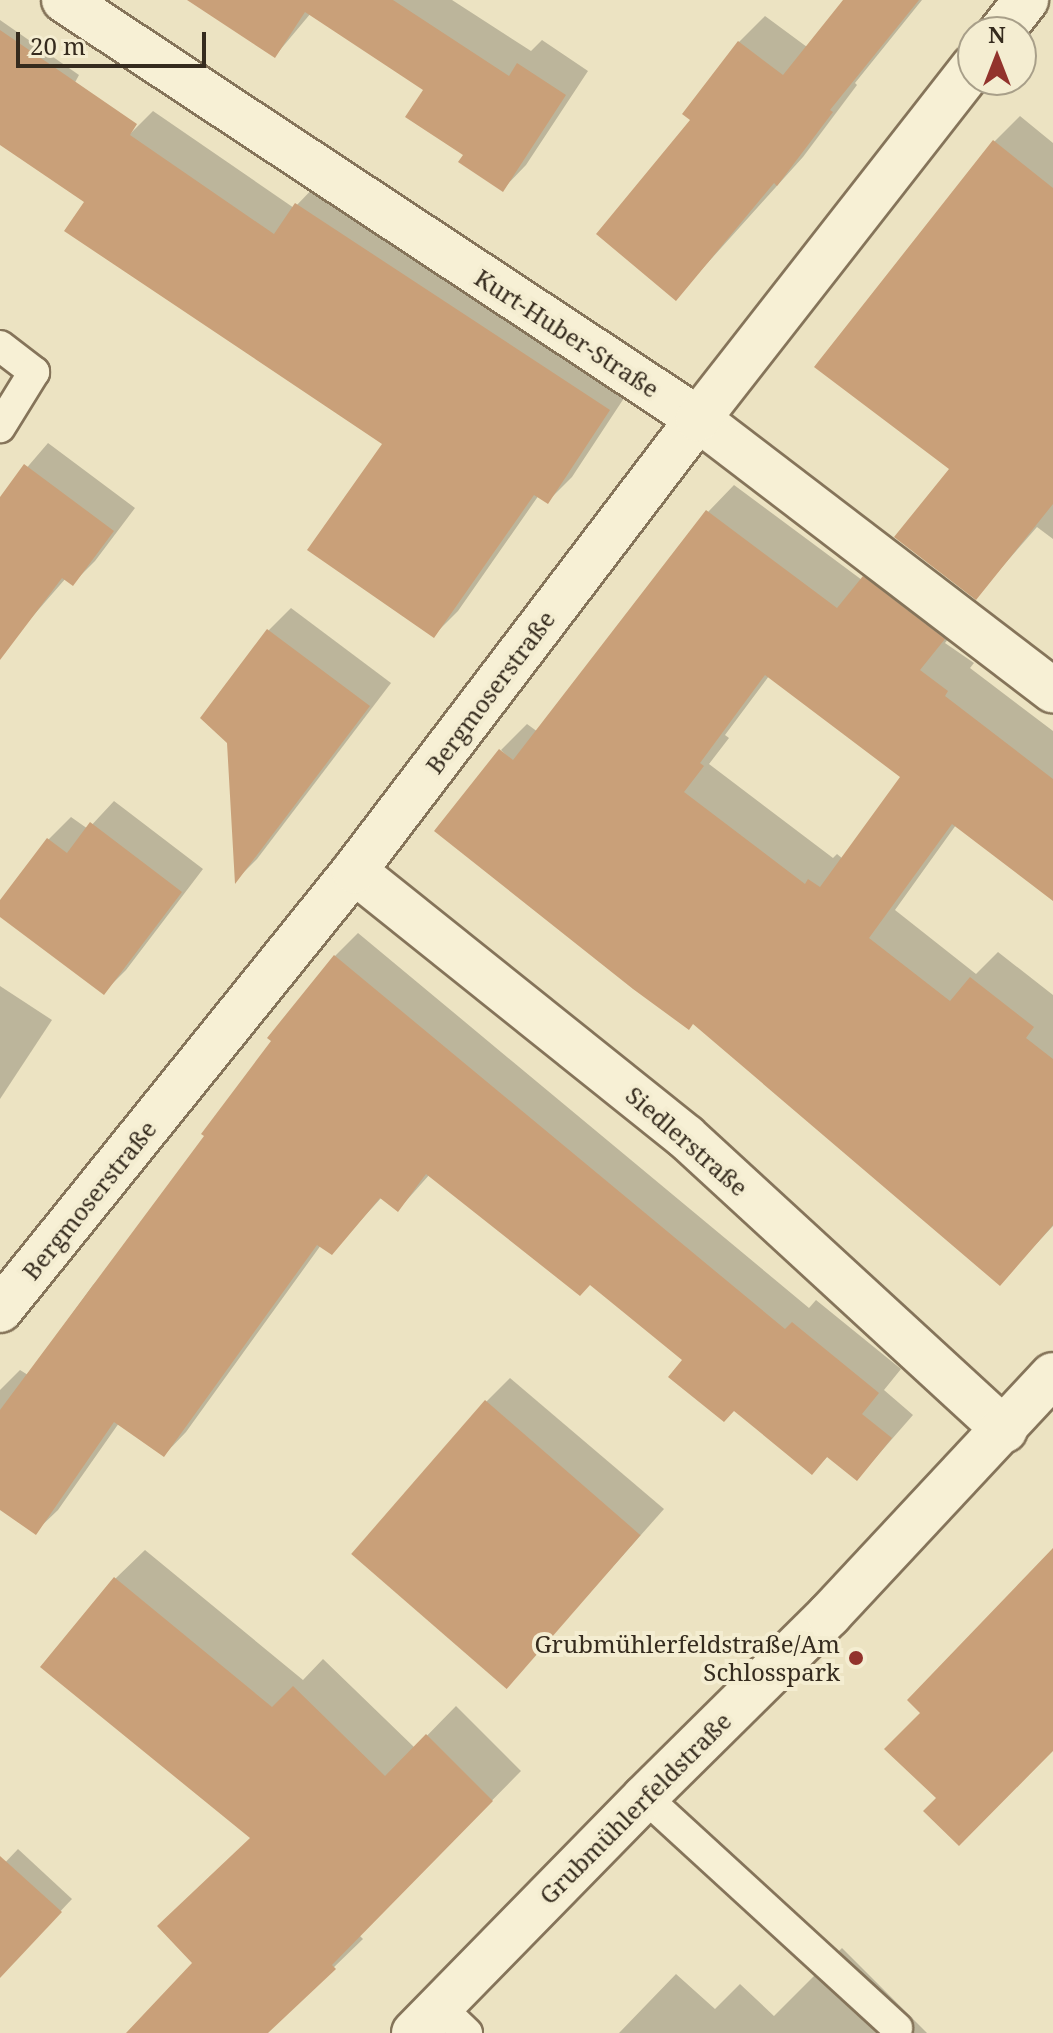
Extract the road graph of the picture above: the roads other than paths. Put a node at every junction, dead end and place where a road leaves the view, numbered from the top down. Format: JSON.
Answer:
{"nodes":[{"id":1,"x":64,"y":0,"type":"edge"},
{"id":2,"x":1026,"y":0,"type":"edge"},
{"id":3,"x":1014,"y":16,"type":"edge"},
{"id":4,"x":957,"y":87,"type":"edge"},
{"id":5,"x":0,"y":346,"type":"edge"},
{"id":6,"x":698,"y":419,"type":"junction"},
{"id":7,"x":0,"y":427,"type":"edge"},
{"id":8,"x":1053,"y":690,"type":"edge"},
{"id":9,"x":354,"y":871,"type":"junction"},
{"id":10,"x":0,"y":1310,"type":"edge"},
{"id":11,"x":1053,"y":1375,"type":"edge"},
{"id":12,"x":1005,"y":1430,"type":"junction"},
{"id":13,"x":645,"y":1797,"type":"junction"},
{"id":14,"x":440,"y":2024,"type":"edge"},
{"id":15,"x":897,"y":2028,"type":"dead end"}],
"edges":[{"from":1,"to":6,"type":"street","name":"Kurt-Huber-Straße"},
{"from":2,"to":3,"type":"street"},
{"from":4,"to":6,"type":"street","name":"Bergmoserstraße"},
{"from":5,"to":7,"type":"lane"},
{"from":6,"to":8,"type":"street","name":"Kurt-Huber-Straße"},
{"from":6,"to":9,"type":"street","name":"Bergmoserstraße"},
{"from":9,"to":10,"type":"street","name":"Bergmoserstraße"},
{"from":9,"to":12,"type":"street","name":"Siedlerstraße"},
{"from":11,"to":12,"type":"street","name":"Grubmühlerfeldstraße"},
{"from":12,"to":13,"type":"street","name":"Grubmühlerfeldstraße"},
{"from":13,"to":14,"type":"street","name":"Grubmühlerfeldstraße"},
{"from":13,"to":15,"type":"lane"}]}
